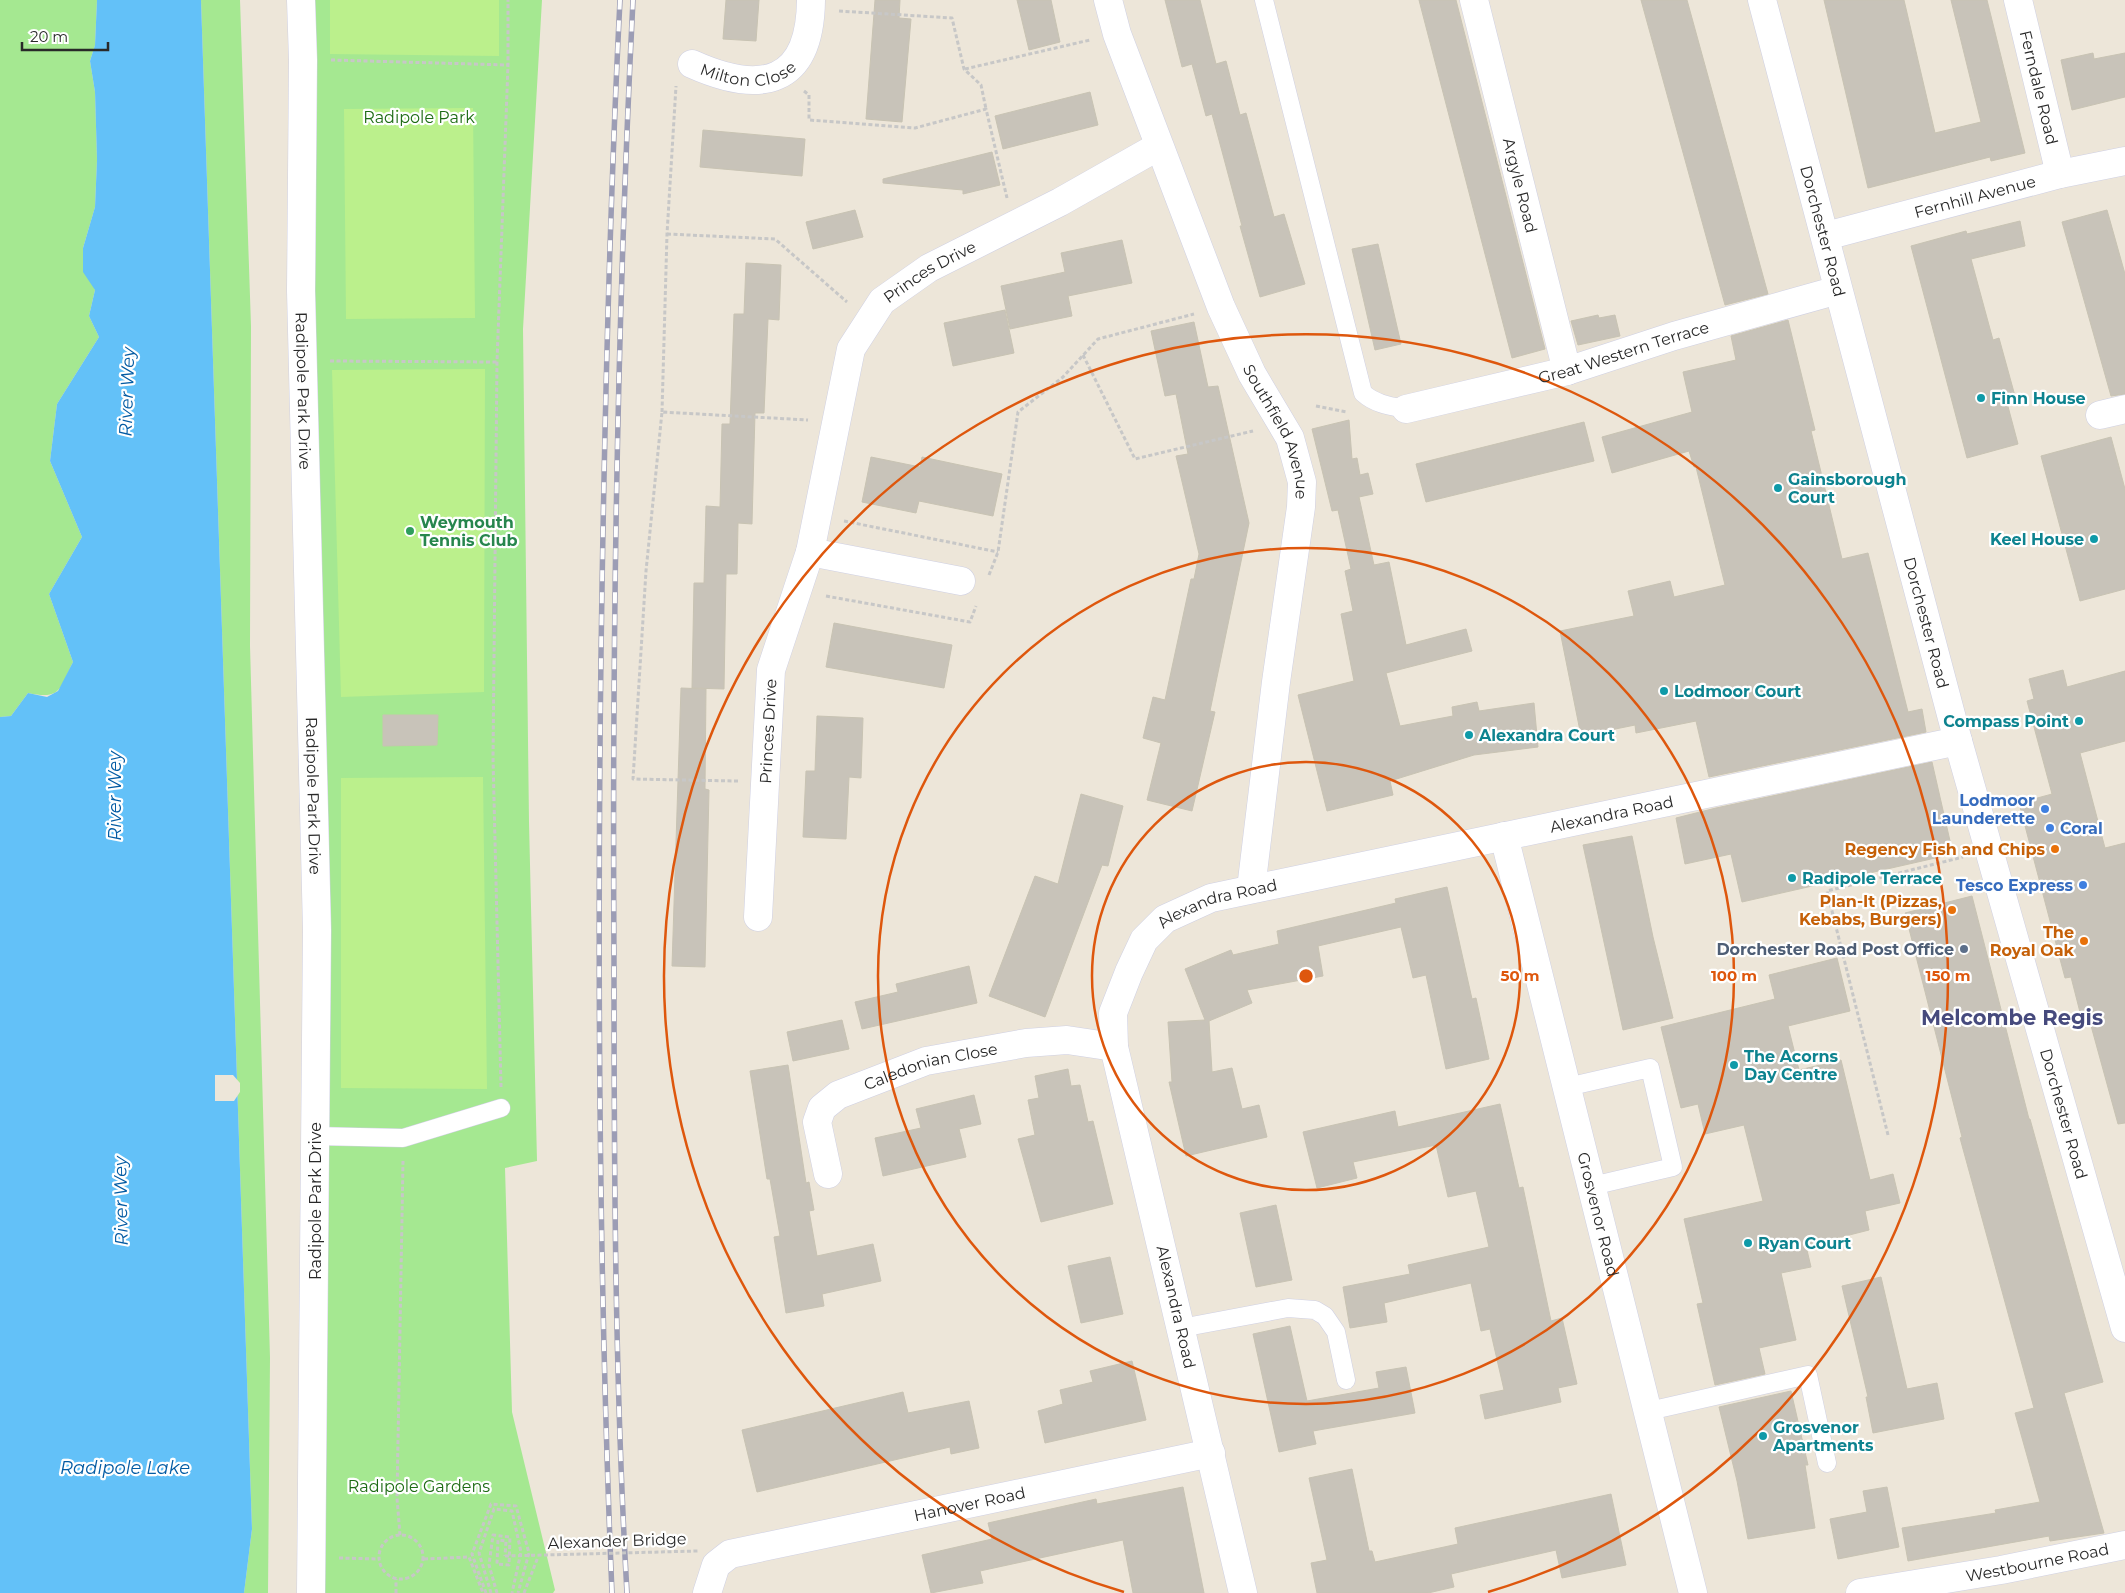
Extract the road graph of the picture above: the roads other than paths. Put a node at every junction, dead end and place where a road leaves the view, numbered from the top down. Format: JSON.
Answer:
{"nodes":[{"id":1,"x":301,"y":0,"type":"edge"},
{"id":2,"x":1108,"y":0,"type":"edge"},
{"id":3,"x":1264,"y":0,"type":"edge"},
{"id":4,"x":1474,"y":0,"type":"edge"},
{"id":5,"x":1762,"y":0,"type":"edge"},
{"id":6,"x":2018,"y":0,"type":"edge"},
{"id":7,"x":811,"y":4,"type":"edge"},
{"id":8,"x":692,"y":64,"type":"road end"},
{"id":9,"x":1159,"y":146,"type":"junction"},
{"id":10,"x":2125,"y":161,"type":"edge"},
{"id":11,"x":2060,"y":174,"type":"junction"},
{"id":12,"x":1826,"y":236,"type":"junction"},
{"id":13,"x":1838,"y":290,"type":"junction"},
{"id":14,"x":1567,"y":371,"type":"junction"},
{"id":15,"x":1406,"y":409,"type":"joint"},
{"id":16,"x":810,"y":552,"type":"junction"},
{"id":17,"x":961,"y":581,"type":"dead end"},
{"id":18,"x":1958,"y":741,"type":"junction"},
{"id":19,"x":1504,"y":836,"type":"junction"},
{"id":20,"x":1251,"y":889,"type":"junction"},
{"id":21,"x":758,"y":917,"type":"dead end"},
{"id":22,"x":1114,"y":1047,"type":"junction"},
{"id":23,"x":1567,"y":1087,"type":"junction"},
{"id":24,"x":501,"y":1108,"type":"road end"},
{"id":25,"x":315,"y":1136,"type":"junction"},
{"id":26,"x":828,"y":1174,"type":"dead end"},
{"id":27,"x":1592,"y":1186,"type":"junction"},
{"id":28,"x":1181,"y":1328,"type":"junction"},
{"id":29,"x":2125,"y":1328,"type":"edge"},
{"id":30,"x":1346,"y":1380,"type":"dead end"},
{"id":31,"x":1648,"y":1411,"type":"junction"},
{"id":32,"x":1211,"y":1453,"type":"junction"},
{"id":33,"x":1827,"y":1463,"type":"dead end"},
{"id":34,"x":2125,"y":1545,"type":"edge"},
{"id":35,"x":311,"y":1593,"type":"edge"},
{"id":36,"x":707,"y":1593,"type":"edge"},
{"id":37,"x":1243,"y":1593,"type":"edge"},
{"id":38,"x":1693,"y":1593,"type":"edge"},
{"id":39,"x":1860,"y":1593,"type":"edge"}],
"edges":[{"from":1,"to":25,"type":"street","name":"Radipole Park Drive"},
{"from":2,"to":9,"type":"street","name":"Southfield Avenue"},
{"from":3,"to":15,"type":"lane"},
{"from":4,"to":14,"type":"street","name":"Argyle Road"},
{"from":5,"to":12,"type":"street","name":"Dorchester Road"},
{"from":6,"to":11,"type":"street","name":"Ferndale Road"},
{"from":7,"to":8,"type":"street","name":"Milton Close"},
{"from":9,"to":16,"type":"street","name":"Princes Drive"},
{"from":9,"to":20,"type":"street","name":"Southfield Avenue"},
{"from":10,"to":11,"type":"street","name":"Fernhill Avenue"},
{"from":11,"to":12,"type":"street","name":"Fernhill Avenue"},
{"from":12,"to":13,"type":"street","name":"Dorchester Road"},
{"from":13,"to":14,"type":"street","name":"Great Western Terrace"},
{"from":13,"to":18,"type":"street","name":"Dorchester Road"},
{"from":14,"to":15,"type":"street","name":"Great Western Terrace"},
{"from":16,"to":17,"type":"street"},
{"from":16,"to":21,"type":"street","name":"Princes Drive"},
{"from":18,"to":19,"type":"street","name":"Alexandra Road"},
{"from":18,"to":29,"type":"street","name":"Dorchester Road"},
{"from":19,"to":20,"type":"street","name":"Alexandra Road"},
{"from":19,"to":23,"type":"street","name":"Grosvenor Road"},
{"from":20,"to":22,"type":"street","name":"Alexandra Road"},
{"from":22,"to":26,"type":"street","name":"Caledonian Close"},
{"from":22,"to":28,"type":"street","name":"Alexandra Road"},
{"from":23,"to":27,"type":"street","name":"Grosvenor Road"},
{"from":23,"to":27,"type":"lane"},
{"from":24,"to":25,"type":"lane"},
{"from":25,"to":35,"type":"street","name":"Radipole Park Drive"},
{"from":27,"to":31,"type":"street","name":"Grosvenor Road"},
{"from":28,"to":30,"type":"lane"},
{"from":28,"to":32,"type":"street","name":"Alexandra Road"},
{"from":31,"to":33,"type":"lane"},
{"from":31,"to":38,"type":"street","name":"Grosvenor Road"},
{"from":32,"to":36,"type":"street","name":"Hanover Road"},
{"from":32,"to":37,"type":"street","name":"Alexandra Road"},
{"from":34,"to":39,"type":"street","name":"Westbourne Road"}]}
